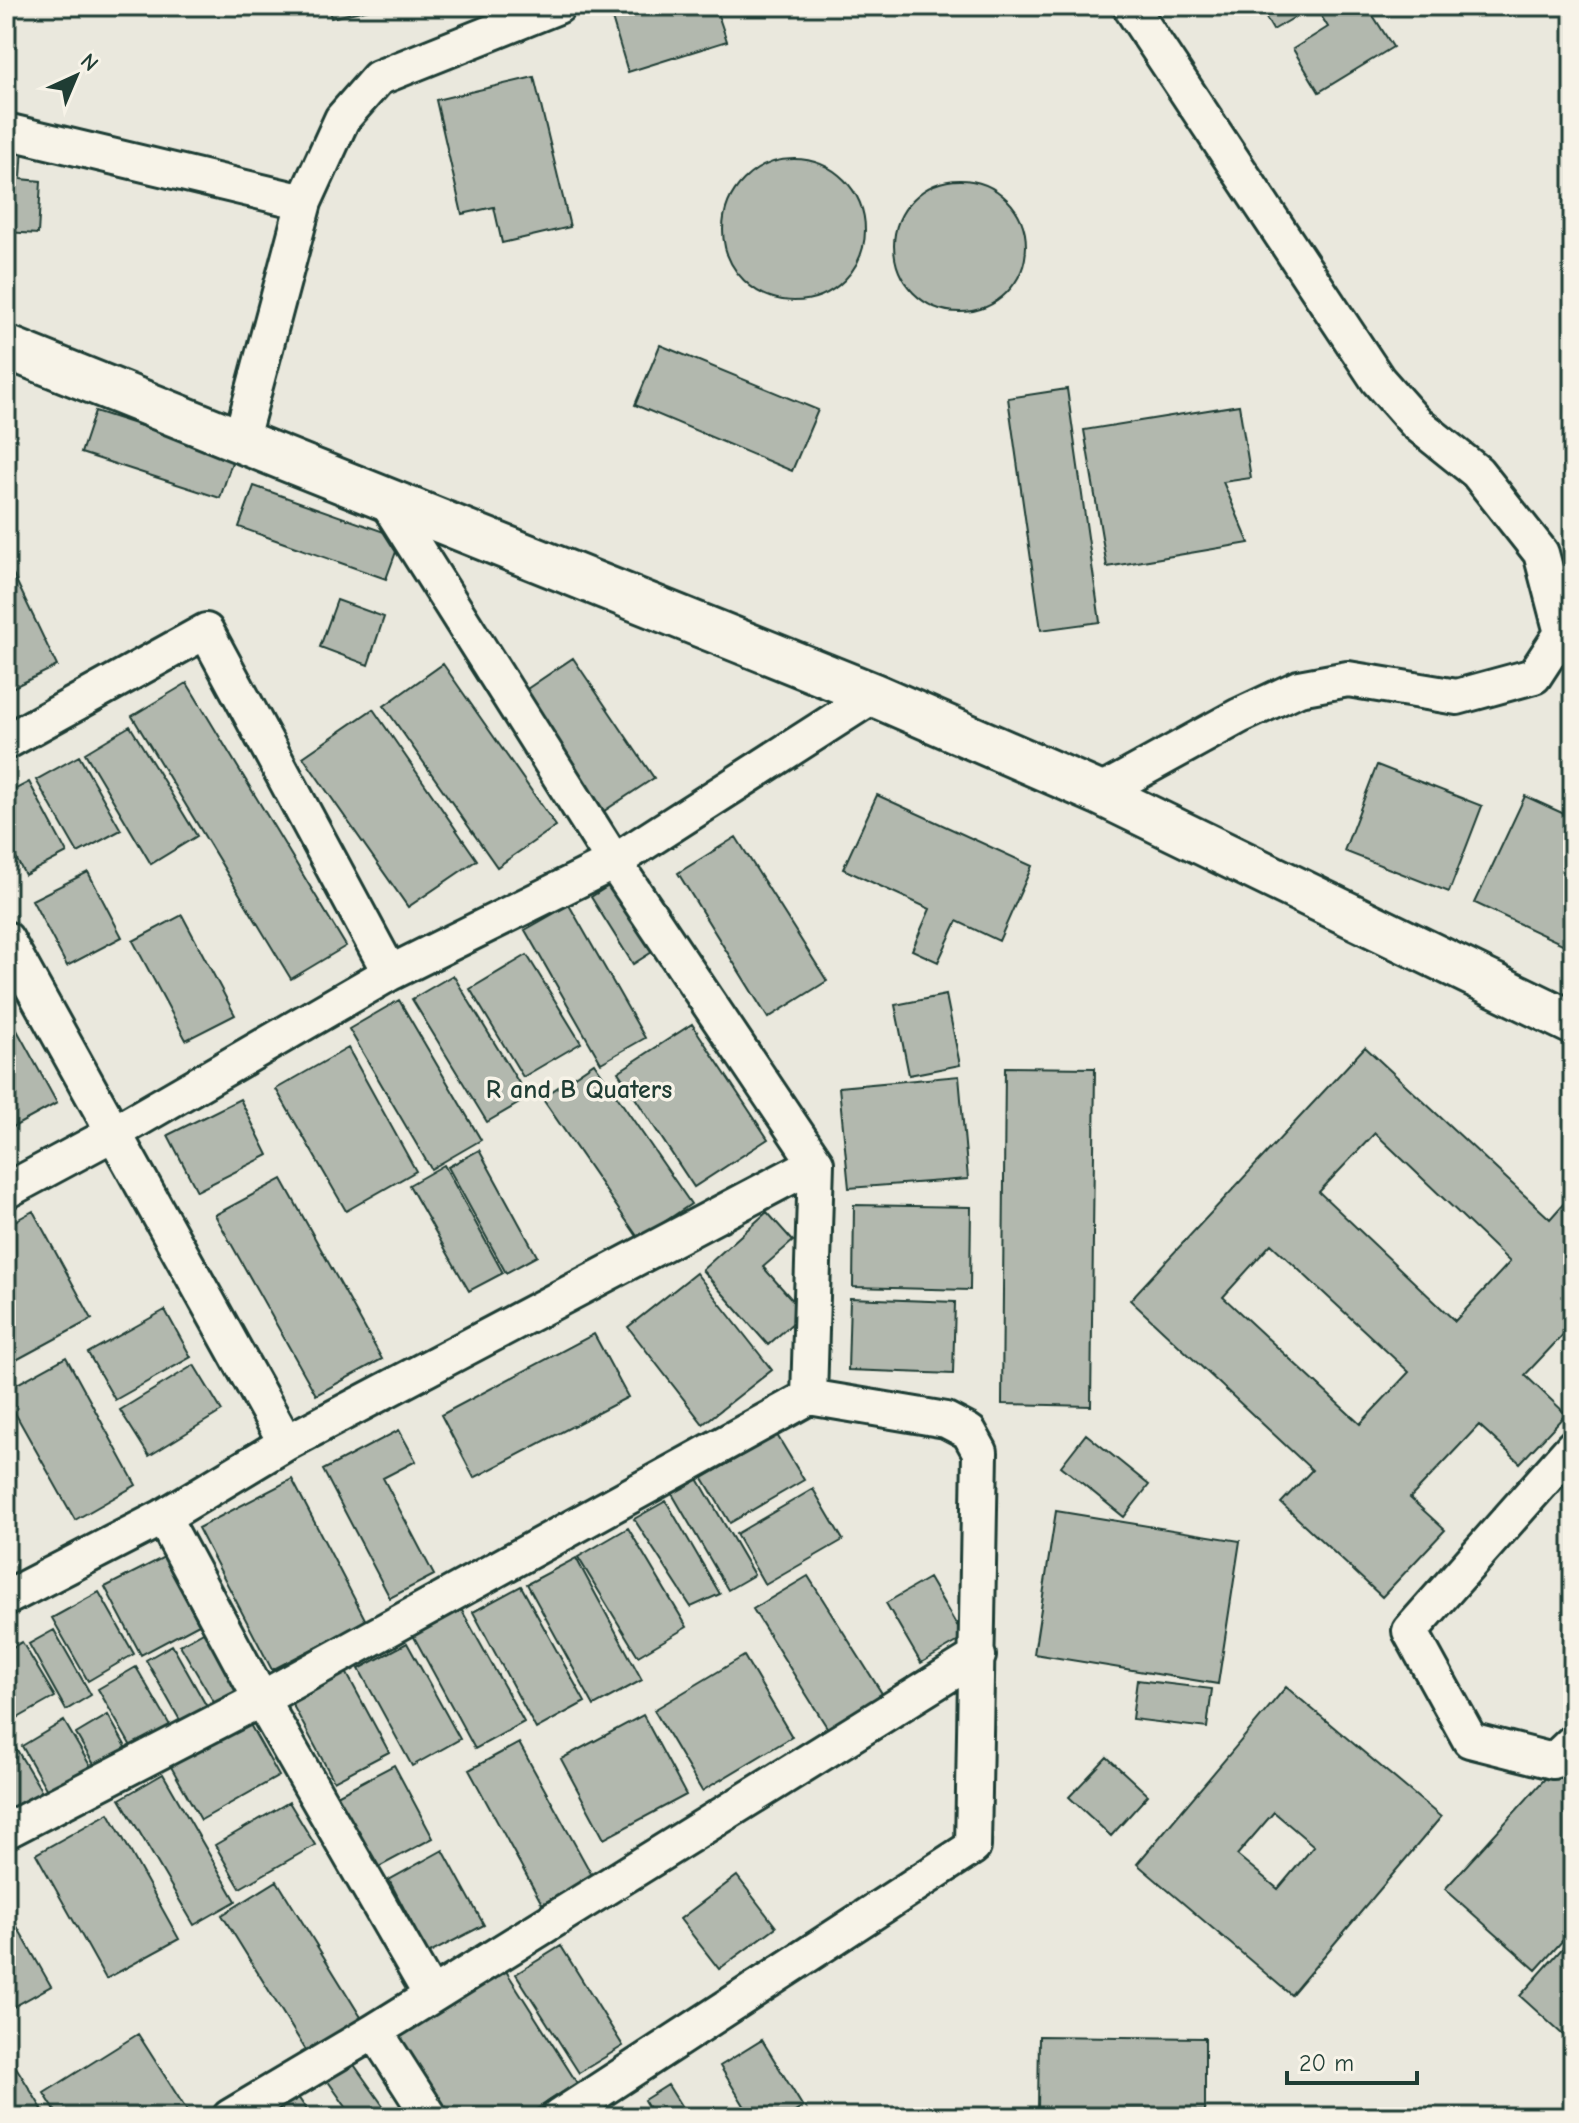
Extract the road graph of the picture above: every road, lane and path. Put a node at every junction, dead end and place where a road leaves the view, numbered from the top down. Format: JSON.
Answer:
{"nodes":[{"id":1,"x":558,"y":6,"type":"edge"},
{"id":2,"x":1130,"y":6,"type":"edge"},
{"id":3,"x":6,"y":131,"type":"edge"},
{"id":4,"x":304,"y":202,"type":"junction"},
{"id":5,"x":6,"y":347,"type":"edge"},
{"id":6,"x":240,"y":442,"type":"junction"},
{"id":7,"x":385,"y":499,"type":"junction"},
{"id":8,"x":1567,"y":640,"type":"edge"},
{"id":9,"x":874,"y":695,"type":"junction"},
{"id":10,"x":6,"y":742,"type":"edge"},
{"id":11,"x":1099,"y":793,"type":"junction"},
{"id":12,"x":614,"y":862,"type":"junction"},
{"id":13,"x":6,"y":939,"type":"edge"},
{"id":14,"x":390,"y":973,"type":"junction"},
{"id":15,"x":1573,"y":1023,"type":"edge"},
{"id":16,"x":114,"y":1133,"type":"junction"},
{"id":17,"x":816,"y":1163,"type":"junction"},
{"id":18,"x":6,"y":1191,"type":"edge"},
{"id":19,"x":809,"y":1397,"type":"junction"},
{"id":20,"x":286,"y":1443,"type":"junction"},
{"id":21,"x":1573,"y":1447,"type":"edge"},
{"id":22,"x":163,"y":1517,"type":"junction"},
{"id":23,"x":6,"y":1598,"type":"edge"},
{"id":24,"x":978,"y":1656,"type":"junction"},
{"id":25,"x":261,"y":1699,"type":"junction"},
{"id":26,"x":1573,"y":1742,"type":"edge"},
{"id":27,"x":6,"y":1831,"type":"edge"},
{"id":28,"x":431,"y":1995,"type":"junction"},
{"id":29,"x":375,"y":2031,"type":"junction"},
{"id":30,"x":230,"y":2117,"type":"edge"},
{"id":31,"x":430,"y":2117,"type":"edge"},
{"id":32,"x":559,"y":2117,"type":"edge"}],
"edges":[{"from":1,"to":4,"type":"street"},
{"from":2,"to":8,"type":"street"},
{"from":3,"to":4,"type":"street"},
{"from":4,"to":6,"type":"street"},
{"from":5,"to":6,"type":"street"},
{"from":6,"to":7,"type":"street"},
{"from":7,"to":9,"type":"street"},
{"from":7,"to":12,"type":"street"},
{"from":8,"to":11,"type":"street"},
{"from":9,"to":11,"type":"street"},
{"from":9,"to":12,"type":"street"},
{"from":10,"to":14,"type":"street"},
{"from":11,"to":15,"type":"street"},
{"from":12,"to":14,"type":"street"},
{"from":12,"to":17,"type":"street"},
{"from":13,"to":16,"type":"street"},
{"from":14,"to":16,"type":"street"},
{"from":16,"to":18,"type":"street"},
{"from":16,"to":20,"type":"street"},
{"from":17,"to":19,"type":"street"},
{"from":17,"to":20,"type":"street"},
{"from":19,"to":24,"type":"street"},
{"from":19,"to":25,"type":"street"},
{"from":20,"to":22,"type":"street"},
{"from":21,"to":26,"type":"street"},
{"from":22,"to":23,"type":"street"},
{"from":22,"to":25,"type":"street"},
{"from":24,"to":28,"type":"street"},
{"from":24,"to":32,"type":"street"},
{"from":25,"to":27,"type":"street"},
{"from":25,"to":28,"type":"street"},
{"from":28,"to":29,"type":"street"},
{"from":29,"to":30,"type":"street"},
{"from":29,"to":31,"type":"street"}]}
